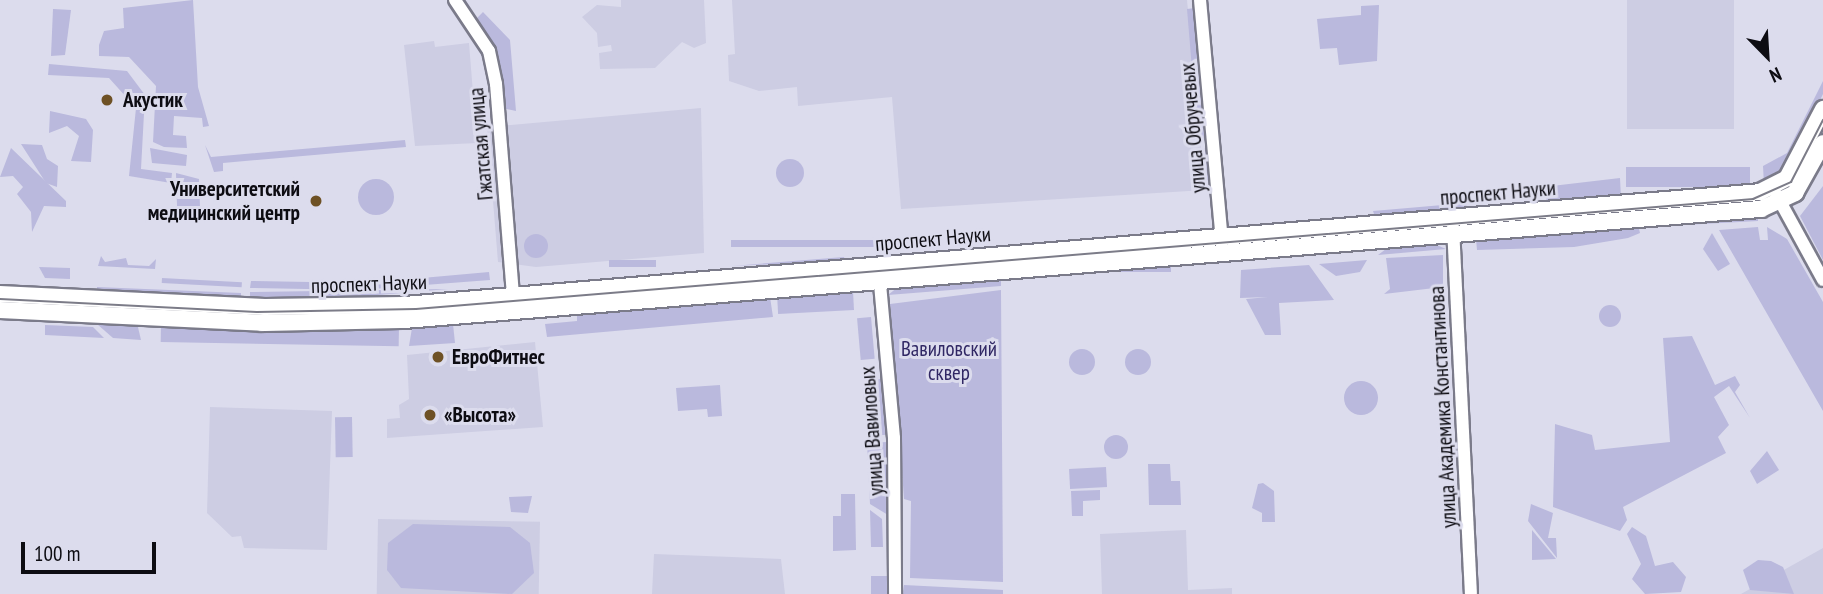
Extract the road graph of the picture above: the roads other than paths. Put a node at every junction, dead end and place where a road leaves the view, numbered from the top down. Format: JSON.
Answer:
{"nodes":[{"id":1,"x":454,"y":0,"type":"edge"},
{"id":2,"x":1200,"y":0,"type":"edge"},
{"id":3,"x":1823,"y":109,"type":"edge"},
{"id":4,"x":1823,"y":144,"type":"edge"},
{"id":5,"x":1774,"y":188,"type":"junction"},
{"id":6,"x":1781,"y":204,"type":"junction"},
{"id":7,"x":1453,"y":226,"type":"junction"},
{"id":8,"x":1222,"y":245,"type":"junction"},
{"id":9,"x":879,"y":273,"type":"junction"},
{"id":10,"x":1823,"y":280,"type":"edge"},
{"id":11,"x":0,"y":294,"type":"edge"},
{"id":12,"x":513,"y":297,"type":"junction"},
{"id":13,"x":0,"y":310,"type":"edge"},
{"id":14,"x":895,"y":594,"type":"edge"},
{"id":15,"x":1471,"y":594,"type":"edge"}],
"edges":[{"from":1,"to":12,"type":"street","name":"Гжатская улица"},
{"from":2,"to":8,"type":"street","name":"улица Обручевых"},
{"from":3,"to":5,"type":"main road"},
{"from":4,"to":6,"type":"main road"},
{"from":5,"to":6,"type":"street"},
{"from":5,"to":7,"type":"main road","name":"проспект Науки"},
{"from":6,"to":7,"type":"main road","name":"проспект Науки"},
{"from":6,"to":10,"type":"street"},
{"from":7,"to":8,"type":"main road","name":"проспект Науки"},
{"from":7,"to":15,"type":"street","name":"улица Академика Константинова"},
{"from":8,"to":9,"type":"main road","name":"проспект Науки"},
{"from":9,"to":12,"type":"main road","name":"проспект Науки"},
{"from":9,"to":13,"type":"main road","name":"проспект Науки"},
{"from":9,"to":14,"type":"street","name":"улица Вавиловых"},
{"from":11,"to":12,"type":"main road","name":"проспект Науки"}]}
